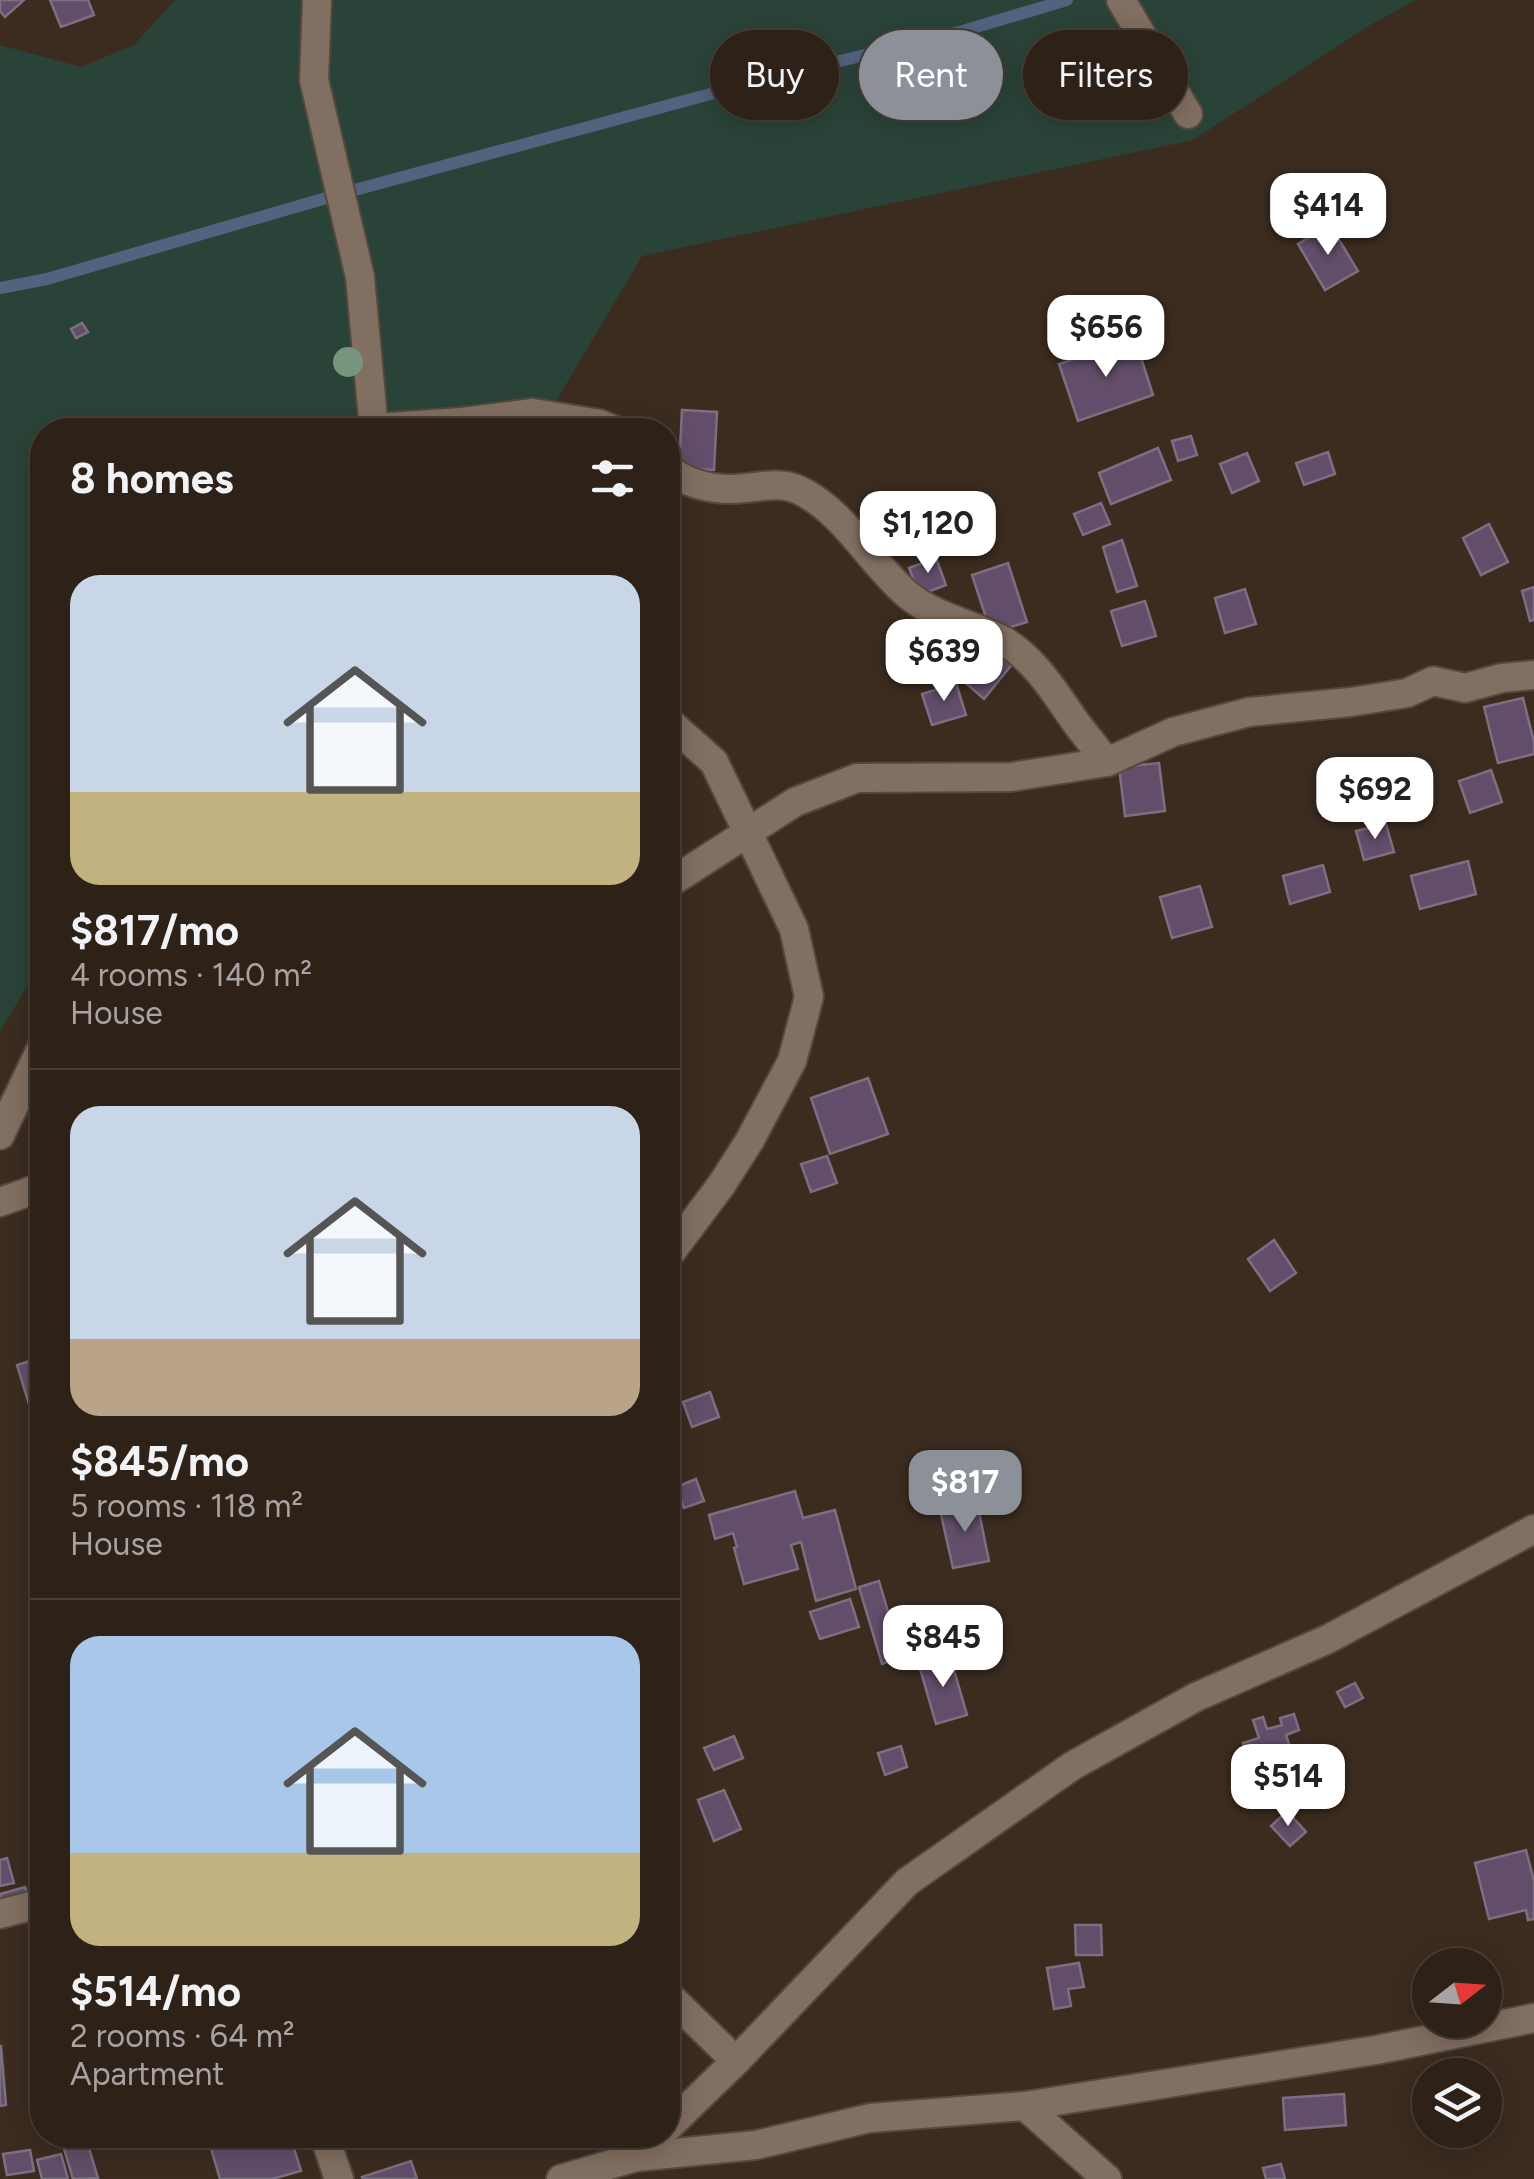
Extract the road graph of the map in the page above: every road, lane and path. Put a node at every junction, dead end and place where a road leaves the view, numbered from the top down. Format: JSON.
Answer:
{"nodes":[{"id":1,"x":317,"y":0,"type":"edge"},
{"id":2,"x":1121,"y":0,"type":"edge"},
{"id":3,"x":1139,"y":30,"type":"edge"},
{"id":4,"x":373,"y":418,"type":"edge"},
{"id":5,"x":494,"y":418,"type":"edge"},
{"id":6,"x":564,"y":418,"type":"edge"},
{"id":7,"x":680,"y":476,"type":"edge"},
{"id":8,"x":1534,"y":675,"type":"edge"},
{"id":9,"x":680,"y":731,"type":"edge"},
{"id":10,"x":1108,"y":762,"type":"junction"},
{"id":11,"x":748,"y":833,"type":"junction"},
{"id":12,"x":680,"y":876,"type":"edge"},
{"id":13,"x":30,"y":1072,"type":"edge"},
{"id":14,"x":0,"y":1135,"type":"edge"},
{"id":15,"x":30,"y":1191,"type":"edge"},
{"id":16,"x":0,"y":1202,"type":"edge"},
{"id":17,"x":680,"y":1237,"type":"edge"},
{"id":18,"x":1534,"y":1528,"type":"edge"},
{"id":19,"x":30,"y":1906,"type":"edge"},
{"id":20,"x":0,"y":1914,"type":"edge"},
{"id":21,"x":680,"y":2006,"type":"edge"},
{"id":22,"x":1534,"y":2018,"type":"edge"},
{"id":23,"x":736,"y":2060,"type":"junction"},
{"id":24,"x":1024,"y":2106,"type":"junction"},
{"id":25,"x":680,"y":2114,"type":"edge"},
{"id":26,"x":329,"y":2148,"type":"edge"},
{"id":27,"x":645,"y":2148,"type":"edge"},
{"id":28,"x":636,"y":2157,"type":"junction"},
{"id":29,"x":340,"y":2179,"type":"edge"},
{"id":30,"x":561,"y":2179,"type":"edge"},
{"id":31,"x":1107,"y":2179,"type":"edge"}],
"edges":[{"from":1,"to":4,"type":"street"},
{"from":2,"to":3,"type":"street"},
{"from":5,"to":6,"type":"street"},
{"from":7,"to":10,"type":"street"},
{"from":8,"to":10,"type":"street"},
{"from":9,"to":11,"type":"street"},
{"from":10,"to":11,"type":"street"},
{"from":11,"to":12,"type":"street"},
{"from":11,"to":17,"type":"street"},
{"from":13,"to":14,"type":"street"},
{"from":15,"to":16,"type":"street"},
{"from":18,"to":23,"type":"street"},
{"from":19,"to":20,"type":"street"},
{"from":21,"to":23,"type":"street"},
{"from":22,"to":24,"type":"street"},
{"from":23,"to":25,"type":"street"},
{"from":24,"to":28,"type":"street"},
{"from":24,"to":31,"type":"street"},
{"from":26,"to":29,"type":"street"},
{"from":27,"to":28,"type":"street"},
{"from":28,"to":30,"type":"street"}]}
